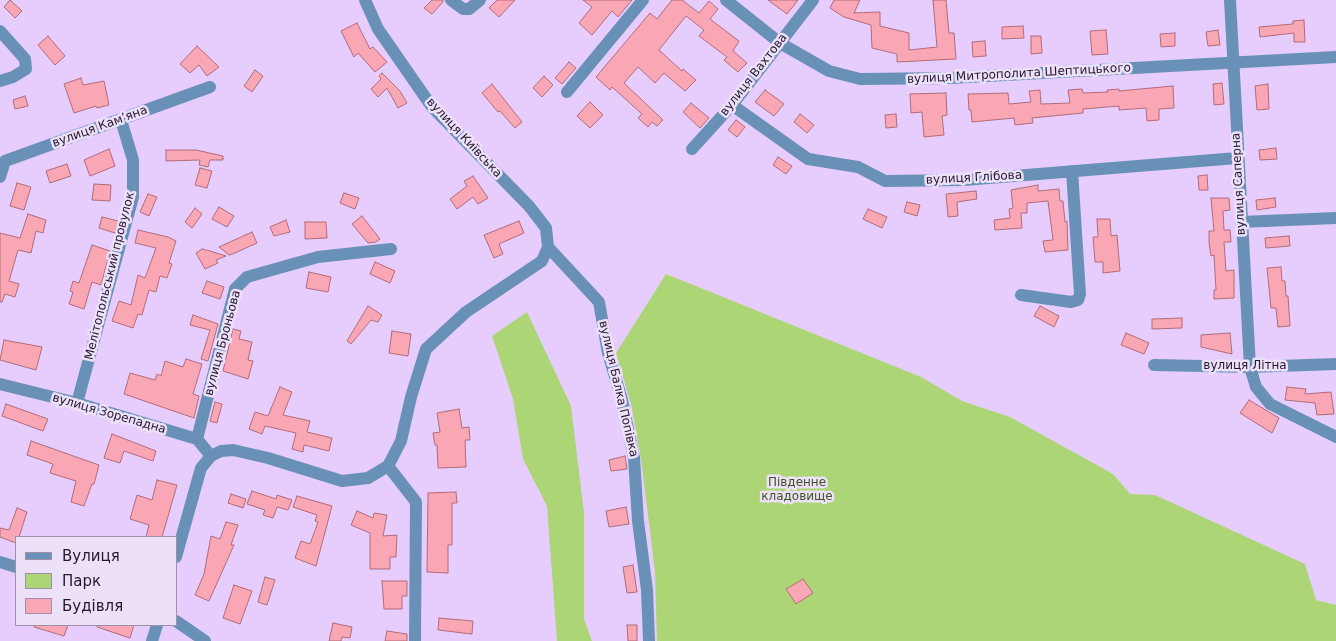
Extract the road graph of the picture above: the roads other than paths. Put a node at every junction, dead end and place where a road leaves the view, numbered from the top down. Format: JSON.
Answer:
{"nodes":[{"id":1,"x":365,"y":0,"type":"edge"},
{"id":2,"x":452,"y":0,"type":"edge"},
{"id":3,"x":480,"y":0,"type":"edge"},
{"id":4,"x":643,"y":0,"type":"edge"},
{"id":5,"x":726,"y":0,"type":"edge"},
{"id":6,"x":814,"y":0,"type":"edge"},
{"id":7,"x":1230,"y":0,"type":"edge"},
{"id":8,"x":0,"y":31,"type":"edge"},
{"id":9,"x":780,"y":43,"type":"junction"},
{"id":10,"x":1336,"y":57,"type":"edge"},
{"id":11,"x":1232,"y":63,"type":"junction"},
{"id":12,"x":0,"y":81,"type":"edge"},
{"id":13,"x":210,"y":87,"type":"dead end"},
{"id":14,"x":567,"y":92,"type":"dead end"},
{"id":15,"x":732,"y":105,"type":"junction"},
{"id":16,"x":121,"y":120,"type":"junction"},
{"id":17,"x":692,"y":149,"type":"dead end"},
{"id":18,"x":1238,"y":158,"type":"junction"},
{"id":19,"x":1072,"y":171,"type":"junction"},
{"id":20,"x":0,"y":177,"type":"edge"},
{"id":21,"x":1336,"y":218,"type":"edge"},
{"id":22,"x":1241,"y":222,"type":"junction"},
{"id":23,"x":548,"y":247,"type":"junction"},
{"id":24,"x":391,"y":249,"type":"dead end"},
{"id":25,"x":1021,"y":296,"type":"dead end"},
{"id":26,"x":1336,"y":364,"type":"edge"},
{"id":27,"x":1154,"y":365,"type":"dead end"},
{"id":28,"x":1250,"y":367,"type":"junction"},
{"id":29,"x":0,"y":384,"type":"edge"},
{"id":30,"x":77,"y":403,"type":"junction"},
{"id":31,"x":1336,"y":437,"type":"edge"},
{"id":32,"x":197,"y":440,"type":"junction"},
{"id":33,"x":211,"y":456,"type":"junction"},
{"id":34,"x":388,"y":466,"type":"junction"},
{"id":35,"x":178,"y":550,"type":"edge"},
{"id":36,"x":0,"y":562,"type":"edge"},
{"id":37,"x":15,"y":567,"type":"edge"},
{"id":38,"x":178,"y":622,"type":"edge"},
{"id":39,"x":157,"y":626,"type":"edge"},
{"id":40,"x":152,"y":641,"type":"edge"},
{"id":41,"x":205,"y":641,"type":"edge"},
{"id":42,"x":415,"y":641,"type":"edge"},
{"id":43,"x":649,"y":641,"type":"edge"}],
"edges":[{"from":1,"to":23,"type":"street","name":"вулиця Київська"},
{"from":2,"to":3,"type":"street"},
{"from":4,"to":14,"type":"street"},
{"from":5,"to":9,"type":"street","name":"вулиця Митрополита Шептицького"},
{"from":6,"to":9,"type":"street","name":"вулиця Вахтова"},
{"from":7,"to":11,"type":"street","name":"вулиця Саперна"},
{"from":8,"to":12,"type":"street"},
{"from":9,"to":11,"type":"street","name":"вулиця Митрополита Шептицького"},
{"from":9,"to":15,"type":"street","name":"вулиця Вахтова"},
{"from":10,"to":11,"type":"street","name":"вулиця Митрополита Шептицького"},
{"from":11,"to":18,"type":"street","name":"вулиця Саперна"},
{"from":13,"to":16,"type":"street","name":"вулиця Кам’яна"},
{"from":15,"to":17,"type":"street","name":"вулиця Вахтова"},
{"from":15,"to":19,"type":"street","name":"вулиця Глібова"},
{"from":16,"to":20,"type":"street","name":"вулиця Кам’яна"},
{"from":16,"to":30,"type":"street","name":"Мелітопольський провулок"},
{"from":18,"to":19,"type":"street","name":"вулиця Глібова"},
{"from":18,"to":22,"type":"street","name":"вулиця Саперна"},
{"from":19,"to":25,"type":"street"},
{"from":21,"to":22,"type":"street"},
{"from":22,"to":28,"type":"street","name":"вулиця Саперна"},
{"from":23,"to":34,"type":"street"},
{"from":23,"to":43,"type":"street","name":"вулиця Балка Попівка"},
{"from":24,"to":32,"type":"street","name":"вулиця Броньова"},
{"from":26,"to":28,"type":"street","name":"вулиця Літна"},
{"from":27,"to":28,"type":"street","name":"вулиця Літна"},
{"from":28,"to":31,"type":"street","name":"вулиця Саперна"},
{"from":29,"to":30,"type":"street","name":"вулиця Зорепадна"},
{"from":30,"to":32,"type":"street","name":"вулиця Зорепадна"},
{"from":32,"to":33,"type":"street"},
{"from":33,"to":34,"type":"street"},
{"from":33,"to":35,"type":"street"},
{"from":34,"to":42,"type":"street"},
{"from":36,"to":37,"type":"street"},
{"from":38,"to":41,"type":"street"},
{"from":39,"to":40,"type":"street"}]}
